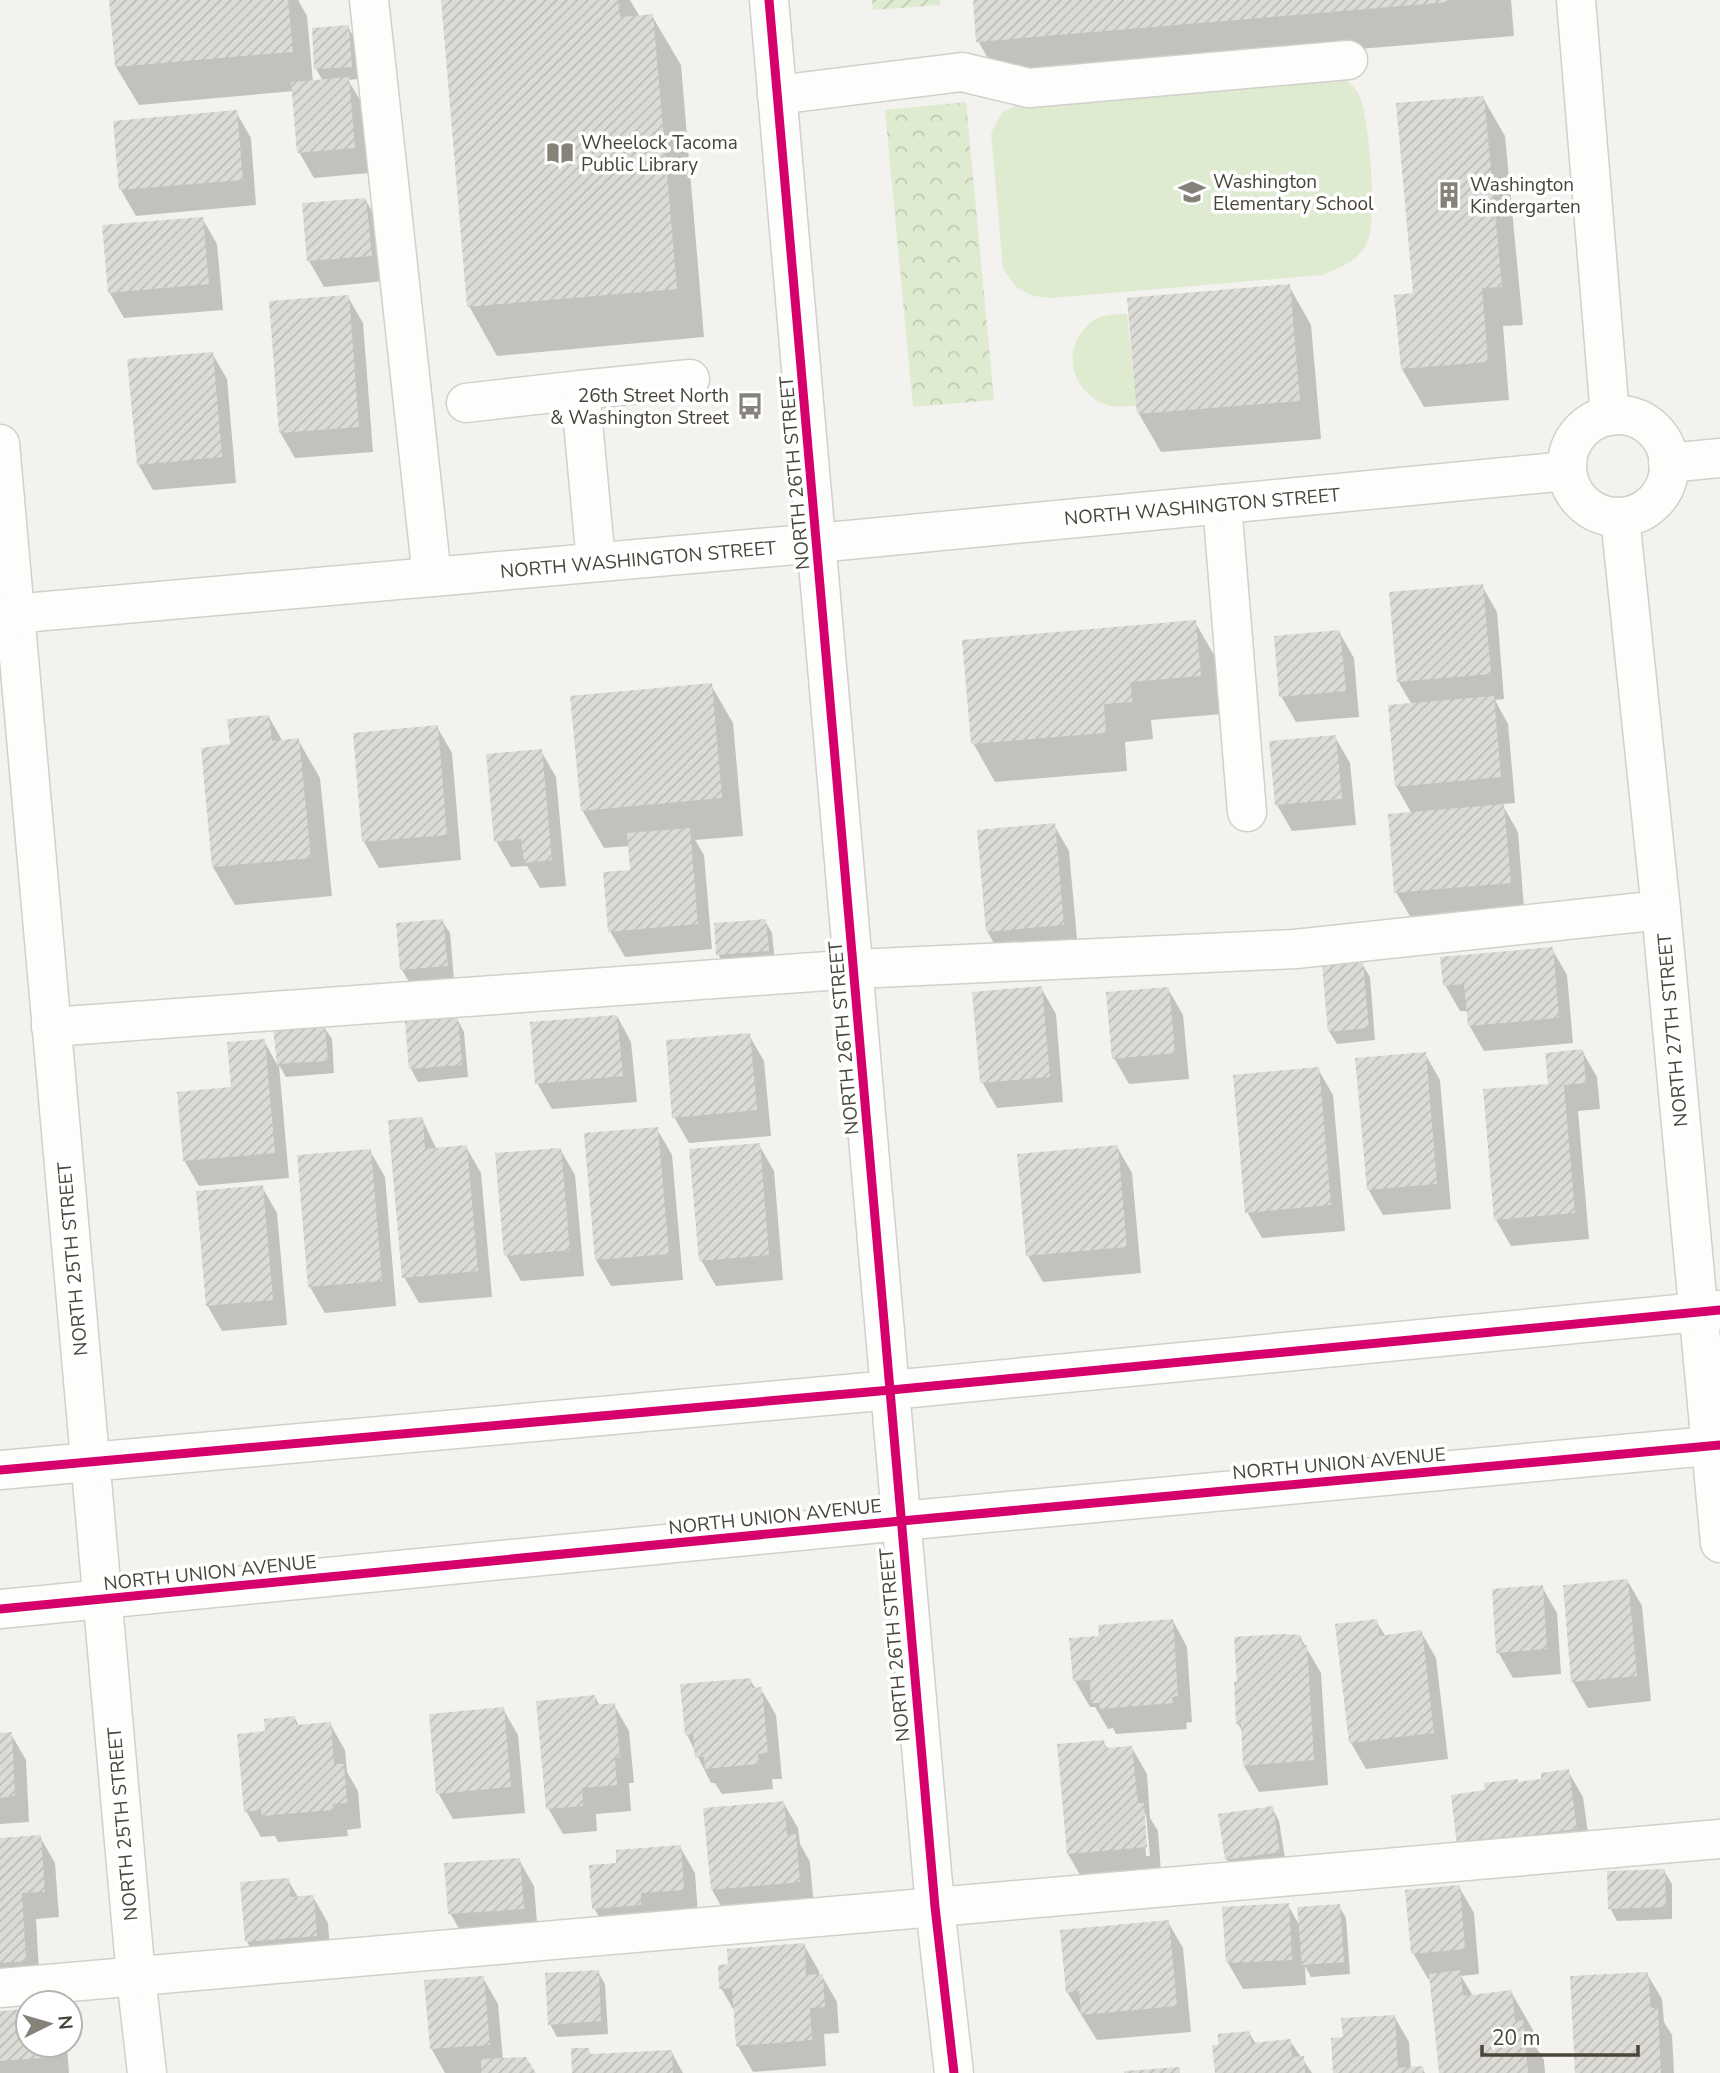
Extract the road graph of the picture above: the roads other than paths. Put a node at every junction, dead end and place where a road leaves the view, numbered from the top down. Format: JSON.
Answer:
{"nodes":[{"id":1,"x":369,"y":0,"type":"edge"},
{"id":2,"x":769,"y":0,"type":"edge"},
{"id":3,"x":1576,"y":0,"type":"edge"},
{"id":4,"x":1348,"y":60,"type":"dead end"},
{"id":5,"x":777,"y":95,"type":"junction"},
{"id":6,"x":690,"y":379,"type":"dead end"},
{"id":7,"x":580,"y":390,"type":"junction"},
{"id":8,"x":466,"y":403,"type":"dead end"},
{"id":9,"x":1610,"y":416,"type":"junction"},
{"id":10,"x":0,"y":444,"type":"edge"},
{"id":11,"x":1720,"y":458,"type":"edge"},
{"id":12,"x":1668,"y":463,"type":"junction"},
{"id":13,"x":1567,"y":471,"type":"junction"},
{"id":14,"x":1222,"y":504,"type":"junction"},
{"id":15,"x":1620,"y":517,"type":"junction"},
{"id":16,"x":817,"y":542,"type":"junction"},
{"id":17,"x":596,"y":562,"type":"junction"},
{"id":18,"x":432,"y":577,"type":"junction"},
{"id":19,"x":8,"y":614,"type":"edge"},
{"id":20,"x":1247,"y":812,"type":"dead end"},
{"id":21,"x":1661,"y":910,"type":"junction"},
{"id":22,"x":855,"y":969,"type":"junction"},
{"id":23,"x":51,"y":1027,"type":"junction"},
{"id":24,"x":1709,"y":1312,"type":"edge"},
{"id":25,"x":891,"y":1390,"type":"junction"},
{"id":26,"x":1716,"y":1445,"type":"edge"},
{"id":27,"x":90,"y":1463,"type":"junction"},
{"id":28,"x":0,"y":1470,"type":"edge"},
{"id":29,"x":901,"y":1521,"type":"junction"},
{"id":30,"x":1720,"y":1543,"type":"edge"},
{"id":31,"x":102,"y":1600,"type":"junction"},
{"id":32,"x":0,"y":1609,"type":"edge"},
{"id":33,"x":1720,"y":1839,"type":"edge"},
{"id":34,"x":935,"y":1907,"type":"junction"},
{"id":35,"x":136,"y":1976,"type":"junction"},
{"id":36,"x":0,"y":1988,"type":"edge"},
{"id":37,"x":147,"y":2073,"type":"edge"},
{"id":38,"x":954,"y":2073,"type":"edge"}],
"edges":[{"from":1,"to":18,"type":"street"},
{"from":2,"to":5,"type":"street","name":"NORTH 26TH STREET"},
{"from":3,"to":9,"type":"street"},
{"from":4,"to":5,"type":"street"},
{"from":5,"to":16,"type":"street","name":"NORTH 26TH STREET"},
{"from":6,"to":7,"type":"street"},
{"from":7,"to":8,"type":"street"},
{"from":7,"to":17,"type":"street"},
{"from":9,"to":12,"type":"street"},
{"from":9,"to":13,"type":"street"},
{"from":10,"to":19,"type":"street","name":"NORTH 25TH STREET"},
{"from":11,"to":12,"type":"street"},
{"from":12,"to":15,"type":"street"},
{"from":13,"to":14,"type":"street","name":"NORTH WASHINGTON STREET"},
{"from":13,"to":15,"type":"street"},
{"from":14,"to":16,"type":"street","name":"NORTH WASHINGTON STREET"},
{"from":14,"to":20,"type":"street"},
{"from":15,"to":21,"type":"street","name":"NORTH 27TH STREET"},
{"from":16,"to":17,"type":"street","name":"NORTH WASHINGTON STREET"},
{"from":16,"to":22,"type":"street","name":"NORTH 26TH STREET"},
{"from":17,"to":18,"type":"street","name":"NORTH WASHINGTON STREET"},
{"from":18,"to":19,"type":"street","name":"NORTH WASHINGTON STREET"},
{"from":19,"to":23,"type":"street","name":"NORTH 25TH STREET"},
{"from":21,"to":22,"type":"street"},
{"from":21,"to":24,"type":"street","name":"NORTH 27TH STREET"},
{"from":22,"to":23,"type":"street"},
{"from":22,"to":25,"type":"street","name":"NORTH 26TH STREET"},
{"from":23,"to":27,"type":"street","name":"NORTH 25TH STREET"},
{"from":24,"to":25,"type":"street"},
{"from":24,"to":26,"type":"street","name":"NORTH 27TH STREET"},
{"from":25,"to":27,"type":"street"},
{"from":25,"to":29,"type":"street","name":"NORTH 26TH STREET"},
{"from":26,"to":29,"type":"street","name":"NORTH UNION AVENUE"},
{"from":26,"to":30,"type":"street","name":"NORTH 27TH STREET"},
{"from":27,"to":28,"type":"street"},
{"from":27,"to":31,"type":"street","name":"NORTH 25TH STREET"},
{"from":29,"to":31,"type":"street","name":"NORTH UNION AVENUE"},
{"from":29,"to":34,"type":"street","name":"NORTH 26TH STREET"},
{"from":31,"to":32,"type":"street","name":"NORTH UNION AVENUE"},
{"from":31,"to":35,"type":"street","name":"NORTH 25TH STREET"},
{"from":33,"to":34,"type":"street"},
{"from":34,"to":35,"type":"street"},
{"from":34,"to":38,"type":"street","name":"NORTH 26TH STREET"},
{"from":35,"to":36,"type":"street"},
{"from":35,"to":37,"type":"street","name":"NORTH 25TH STREET"}]}
